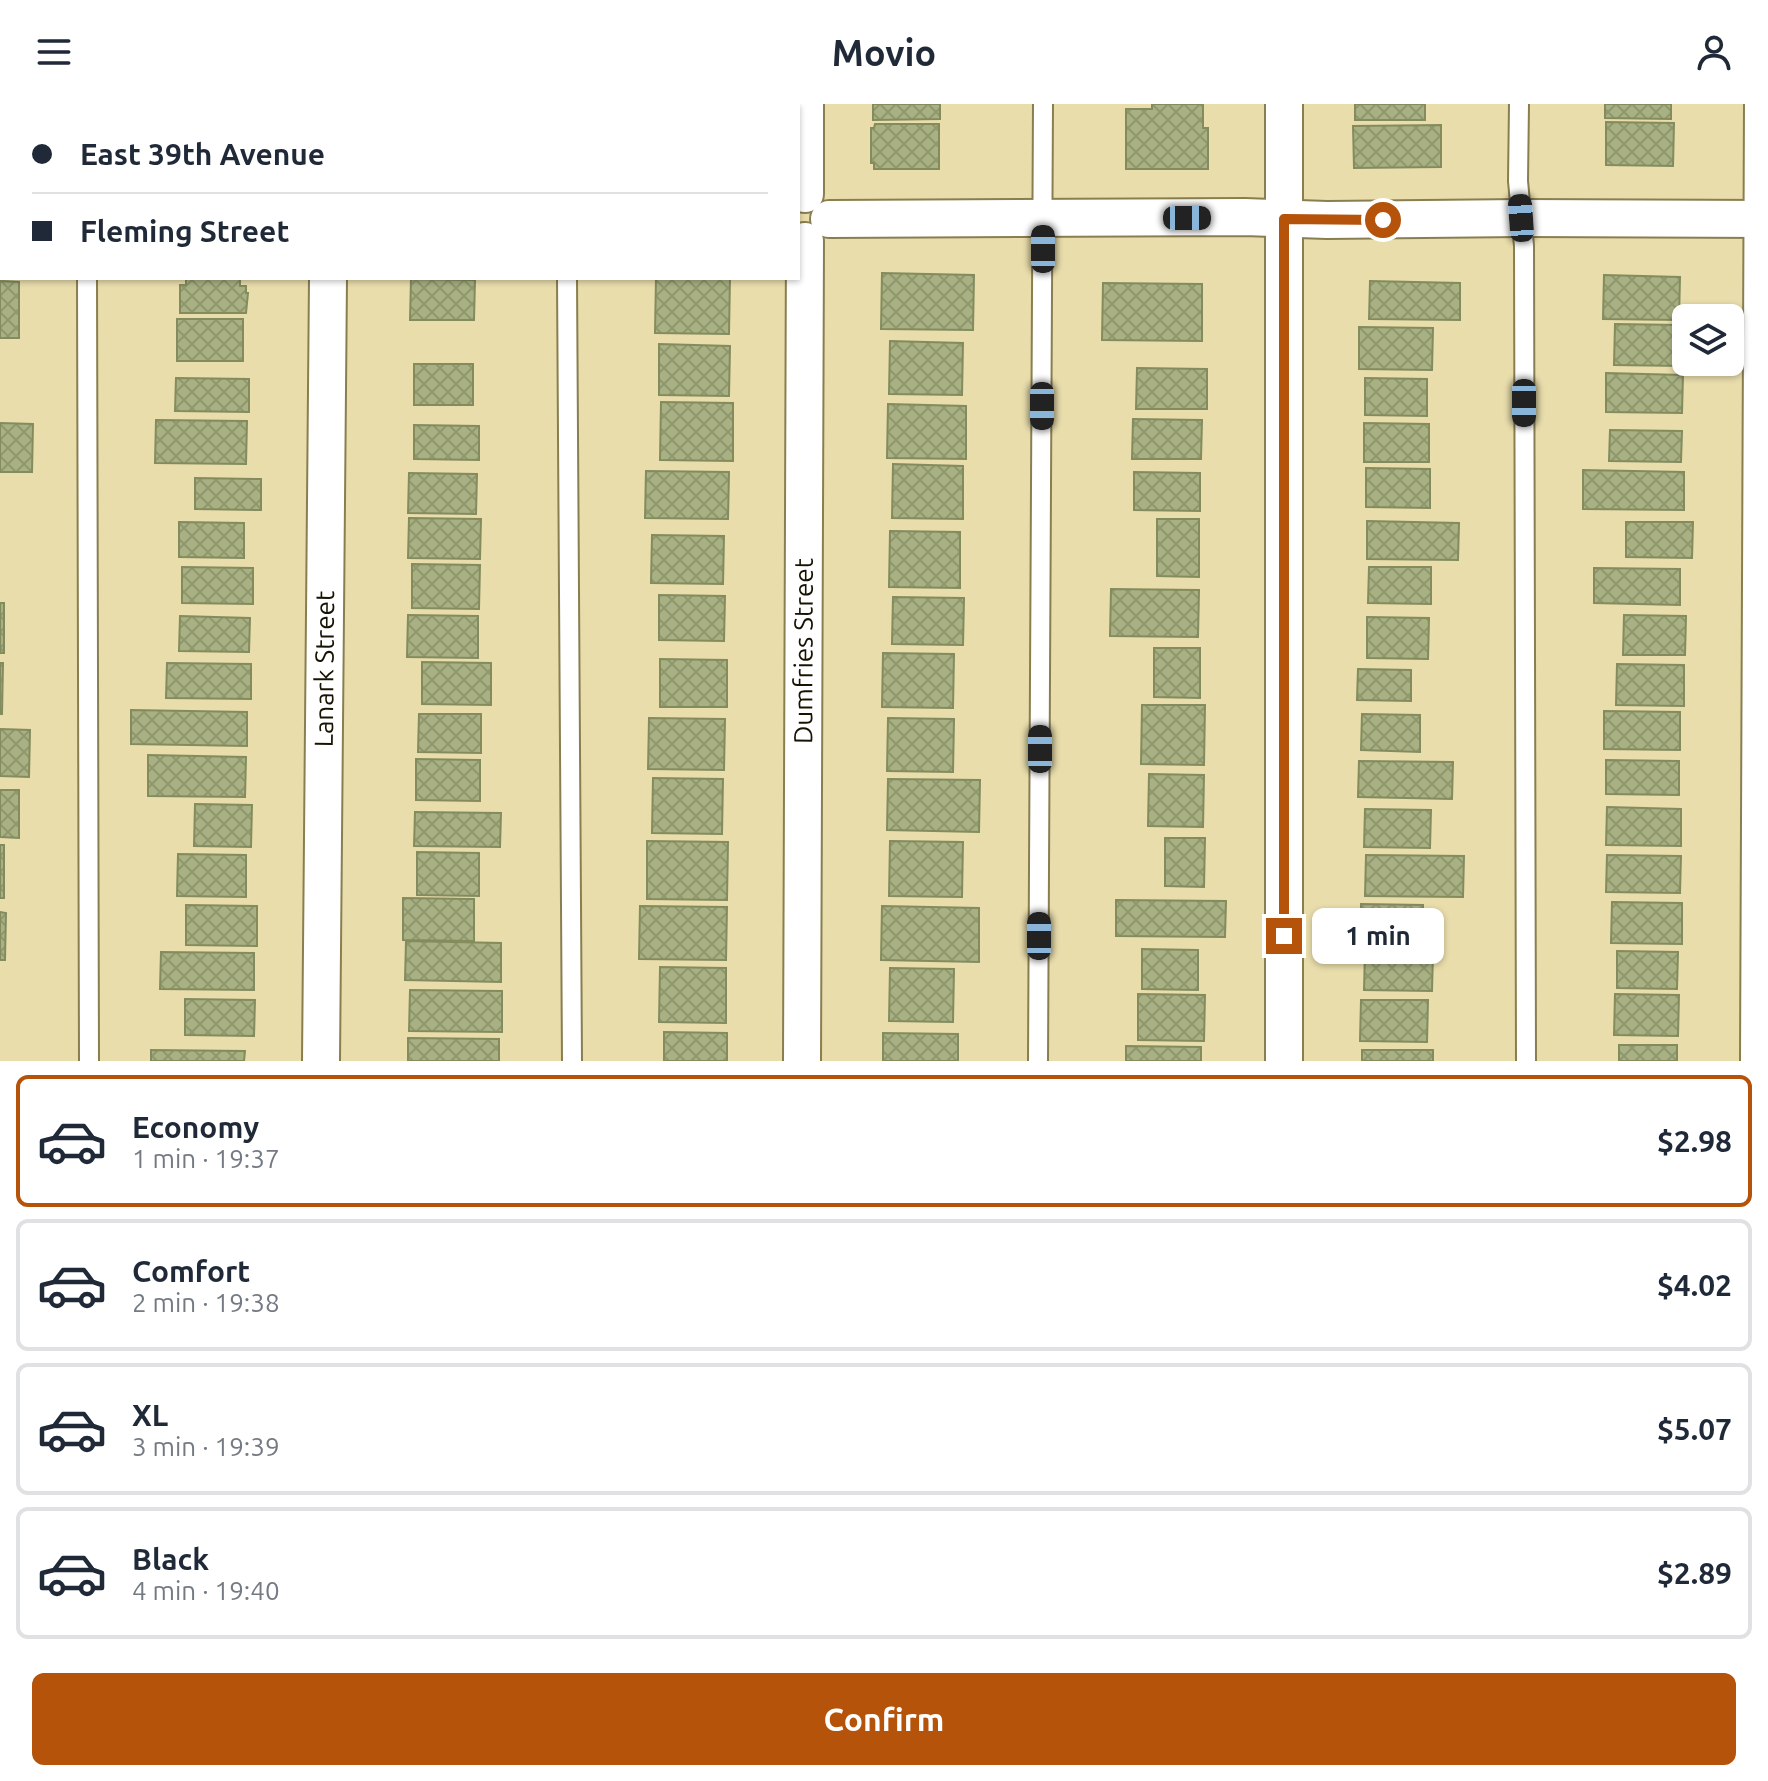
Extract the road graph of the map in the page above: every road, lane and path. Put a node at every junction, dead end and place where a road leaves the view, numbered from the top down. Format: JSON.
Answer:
{"nodes":[{"id":1,"x":805,"y":104,"type":"edge"},
{"id":2,"x":1043,"y":104,"type":"edge"},
{"id":3,"x":1284,"y":104,"type":"edge"},
{"id":4,"x":1519,"y":104,"type":"edge"},
{"id":5,"x":1763,"y":104,"type":"edge"},
{"id":6,"x":807,"y":218,"type":"edge"},
{"id":7,"x":1043,"y":218,"type":"junction"},
{"id":8,"x":1521,"y":218,"type":"junction"},
{"id":9,"x":1284,"y":219,"type":"junction"},
{"id":10,"x":1765,"y":219,"type":"edge"},
{"id":11,"x":87,"y":280,"type":"edge"},
{"id":12,"x":328,"y":280,"type":"edge"},
{"id":13,"x":567,"y":280,"type":"edge"},
{"id":14,"x":89,"y":1061,"type":"edge"},
{"id":15,"x":321,"y":1061,"type":"edge"},
{"id":16,"x":572,"y":1061,"type":"edge"},
{"id":17,"x":802,"y":1061,"type":"edge"},
{"id":18,"x":1038,"y":1061,"type":"edge"},
{"id":19,"x":1284,"y":1061,"type":"edge"},
{"id":20,"x":1526,"y":1061,"type":"edge"},
{"id":21,"x":1759,"y":1061,"type":"edge"}],
"edges":[{"from":1,"to":6,"type":"street","name":"Dumfries Street"},
{"from":2,"to":7,"type":"lane"},
{"from":3,"to":9,"type":"street"},
{"from":4,"to":8,"type":"lane"},
{"from":5,"to":10,"type":"street"},
{"from":6,"to":7,"type":"street"},
{"from":6,"to":17,"type":"street","name":"Dumfries Street"},
{"from":7,"to":9,"type":"street"},
{"from":7,"to":18,"type":"lane"},
{"from":8,"to":9,"type":"street"},
{"from":8,"to":10,"type":"street"},
{"from":8,"to":20,"type":"lane"},
{"from":9,"to":19,"type":"street"},
{"from":10,"to":21,"type":"street"},
{"from":11,"to":14,"type":"lane"},
{"from":12,"to":15,"type":"street","name":"Lanark Street"},
{"from":13,"to":16,"type":"lane"}]}
